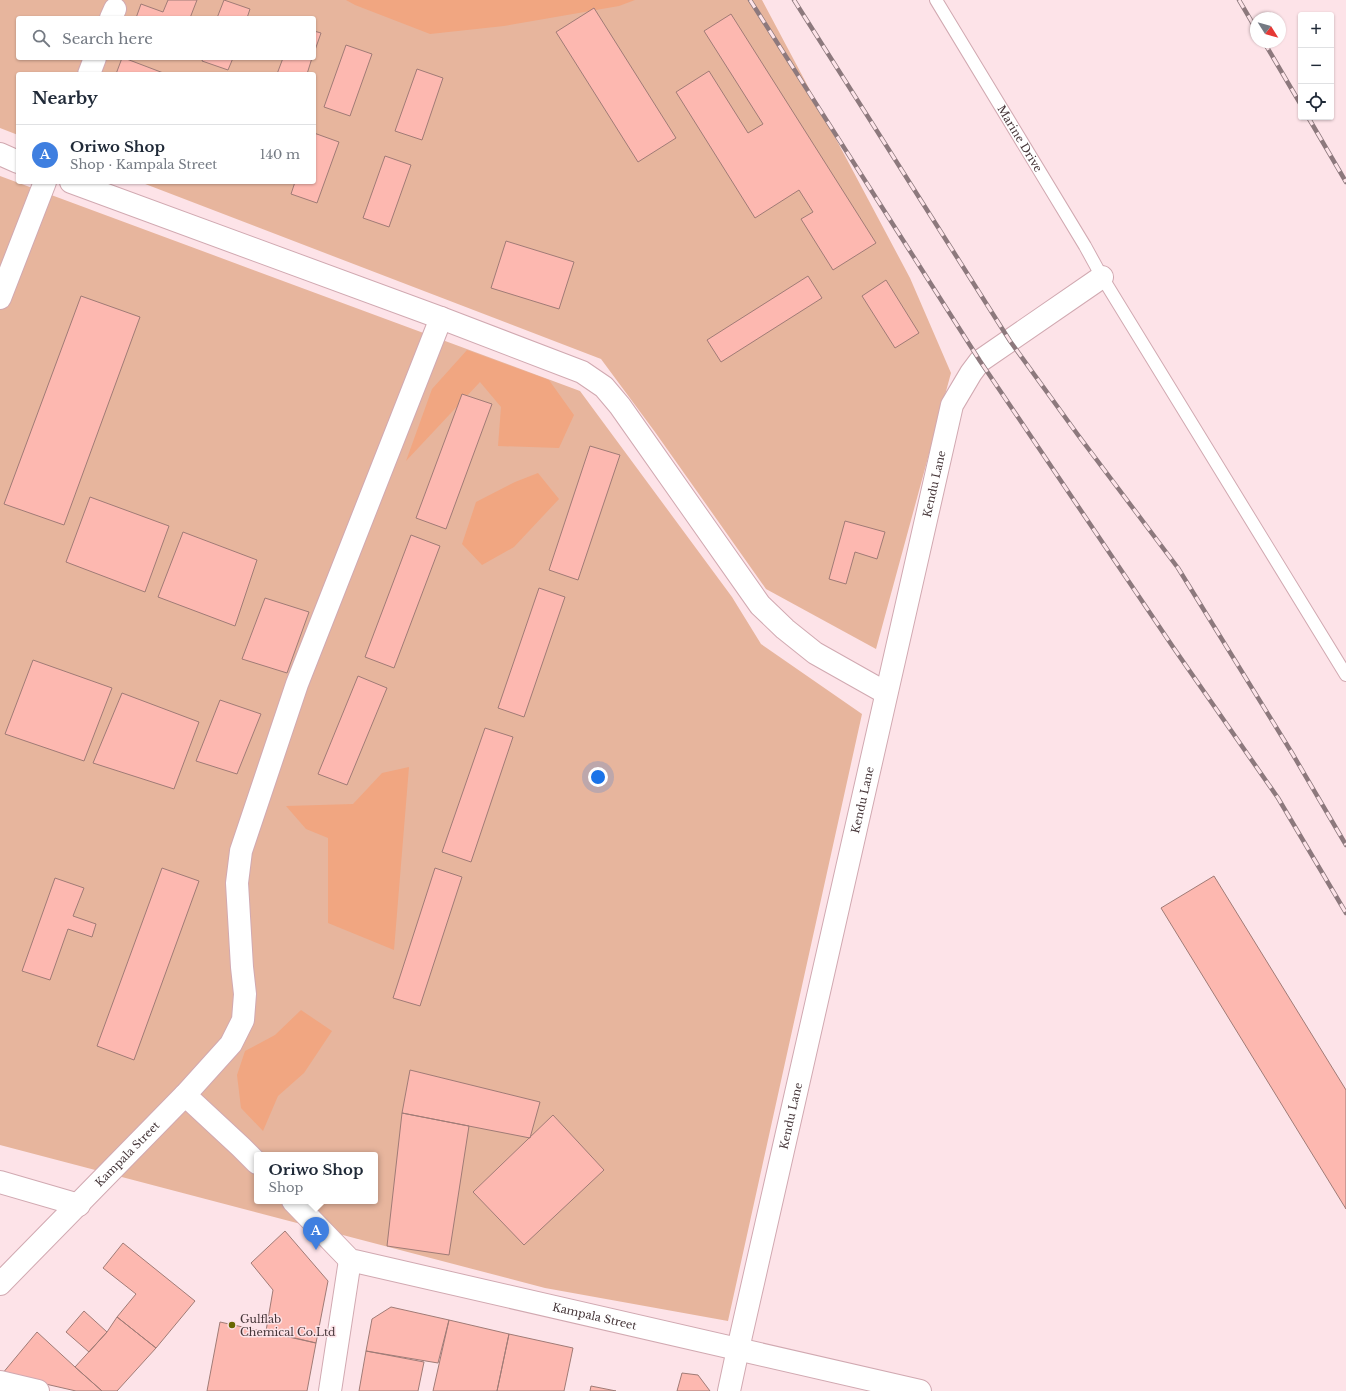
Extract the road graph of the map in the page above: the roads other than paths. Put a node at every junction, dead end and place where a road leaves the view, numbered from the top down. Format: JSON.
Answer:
{"nodes":[{"id":1,"x":936,"y":0,"type":"edge"},
{"id":2,"x":94,"y":60,"type":"edge"},
{"id":3,"x":90,"y":72,"type":"edge"},
{"id":4,"x":0,"y":154,"type":"edge"},
{"id":5,"x":16,"y":161,"type":"edge"},
{"id":6,"x":44,"y":184,"type":"edge"},
{"id":7,"x":76,"y":184,"type":"edge"},
{"id":8,"x":1102,"y":277,"type":"junction"},
{"id":9,"x":0,"y":298,"type":"edge"},
{"id":10,"x":441,"y":318,"type":"junction"},
{"id":11,"x":1346,"y":675,"type":"edge"},
{"id":12,"x":886,"y":693,"type":"junction"},
{"id":13,"x":185,"y":1095,"type":"junction"},
{"id":14,"x":254,"y":1160,"type":"edge"},
{"id":15,"x":0,"y":1182,"type":"edge"},
{"id":16,"x":296,"y":1204,"type":"edge"},
{"id":17,"x":79,"y":1205,"type":"junction"},
{"id":18,"x":350,"y":1260,"type":"junction"},
{"id":19,"x":0,"y":1284,"type":"edge"},
{"id":20,"x":738,"y":1348,"type":"junction"},
{"id":21,"x":0,"y":1382,"type":"edge"},
{"id":22,"x":38,"y":1391,"type":"edge"},
{"id":23,"x":330,"y":1391,"type":"edge"},
{"id":24,"x":729,"y":1391,"type":"edge"},
{"id":25,"x":920,"y":1391,"type":"edge"}],
"edges":[{"from":1,"to":8,"type":"lane","name":"Marine Drive"},
{"from":2,"to":3,"type":"street"},
{"from":4,"to":5,"type":"street"},
{"from":6,"to":9,"type":"street"},
{"from":7,"to":10,"type":"street"},
{"from":8,"to":11,"type":"lane","name":"Marine Drive"},
{"from":8,"to":12,"type":"street","name":"Kendu Lane"},
{"from":10,"to":12,"type":"street"},
{"from":10,"to":13,"type":"street","name":"Kampala Street"},
{"from":12,"to":20,"type":"street","name":"Kendu Lane"},
{"from":13,"to":14,"type":"street"},
{"from":13,"to":17,"type":"street","name":"Kampala Street"},
{"from":15,"to":17,"type":"street"},
{"from":16,"to":18,"type":"street"},
{"from":17,"to":19,"type":"street","name":"Kampala Street"},
{"from":18,"to":20,"type":"street","name":"Kampala Street"},
{"from":18,"to":23,"type":"street"},
{"from":20,"to":24,"type":"street","name":"Kendu Lane"},
{"from":20,"to":25,"type":"street","name":"Kampala Street"},
{"from":21,"to":22,"type":"street"}]}
